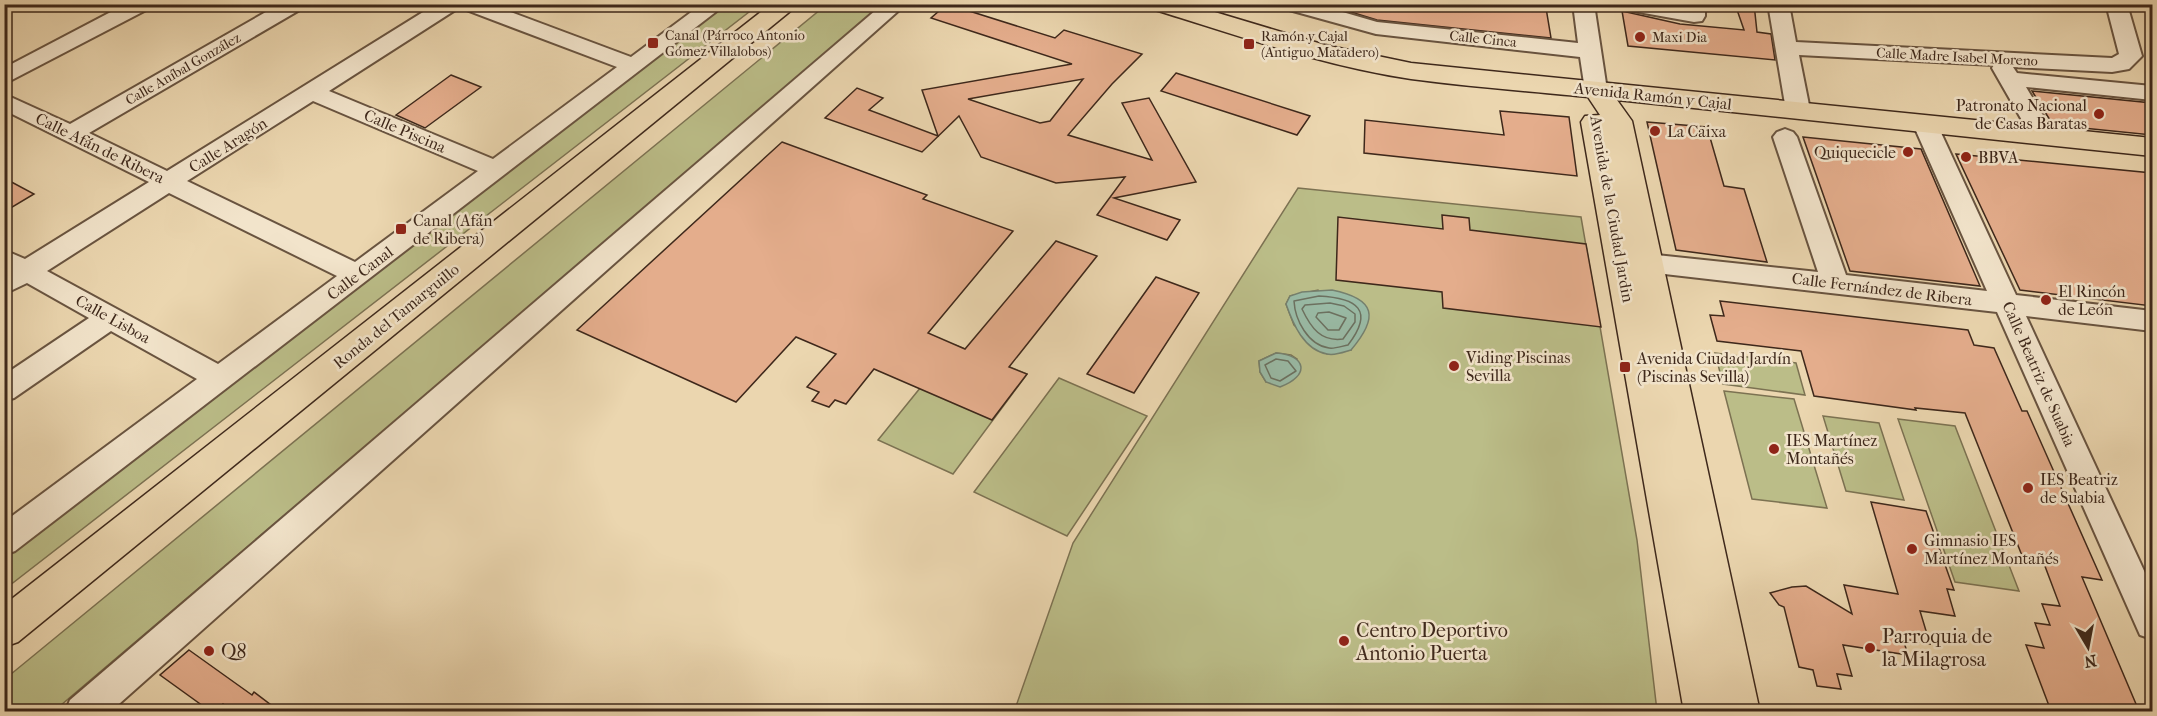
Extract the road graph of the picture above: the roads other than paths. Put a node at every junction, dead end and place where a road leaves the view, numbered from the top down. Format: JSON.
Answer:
{"nodes":[{"id":1,"x":143,"y":4,"type":"edge"},
{"id":2,"x":296,"y":4,"type":"edge"},
{"id":3,"x":451,"y":4,"type":"edge"},
{"id":4,"x":468,"y":4,"type":"edge"},
{"id":5,"x":716,"y":4,"type":"edge"},
{"id":6,"x":787,"y":4,"type":"edge"},
{"id":7,"x":896,"y":4,"type":"edge"},
{"id":8,"x":1161,"y":4,"type":"edge"},
{"id":9,"x":1289,"y":4,"type":"edge"},
{"id":10,"x":1627,"y":4,"type":"edge"},
{"id":11,"x":1778,"y":4,"type":"edge"},
{"id":12,"x":2116,"y":4,"type":"edge"},
{"id":13,"x":1579,"y":5,"type":"edge"},
{"id":14,"x":1694,"y":10,"type":"edge"},
{"id":15,"x":1787,"y":48,"type":"junction"},
{"id":16,"x":1589,"y":51,"type":"junction"},
{"id":17,"x":634,"y":66,"type":"junction"},
{"id":18,"x":2003,"y":69,"type":"junction"},
{"id":19,"x":4,"y":77,"type":"edge"},
{"id":20,"x":1596,"y":90,"type":"junction"},
{"id":21,"x":312,"y":92,"type":"junction"},
{"id":22,"x":2152,"y":93,"type":"edge"},
{"id":23,"x":4,"y":101,"type":"edge"},
{"id":24,"x":1798,"y":110,"type":"junction"},
{"id":25,"x":1925,"y":124,"type":"junction"},
{"id":26,"x":71,"y":134,"type":"junction"},
{"id":27,"x":2043,"y":136,"type":"junction"},
{"id":28,"x":1785,"y":137,"type":"dead end"},
{"id":29,"x":2152,"y":147,"type":"edge"},
{"id":30,"x":497,"y":170,"type":"junction"},
{"id":31,"x":169,"y":182,"type":"junction"},
{"id":32,"x":1647,"y":263,"type":"junction"},
{"id":33,"x":12,"y":272,"type":"edge"},
{"id":34,"x":358,"y":275,"type":"junction"},
{"id":35,"x":1835,"y":283,"type":"junction"},
{"id":36,"x":2008,"y":305,"type":"junction"},
{"id":37,"x":110,"y":318,"type":"junction"},
{"id":38,"x":2152,"y":321,"type":"edge"},
{"id":39,"x":221,"y":379,"type":"junction"},
{"id":40,"x":4,"y":390,"type":"edge"},
{"id":41,"x":4,"y":541,"type":"edge"},
{"id":42,"x":2152,"y":624,"type":"edge"},
{"id":43,"x":4,"y":629,"type":"edge"},
{"id":44,"x":83,"y":711,"type":"edge"},
{"id":45,"x":1705,"y":711,"type":"edge"},
{"id":46,"x":1739,"y":711,"type":"edge"}],
"edges":[{"from":1,"to":19,"type":"street"},
{"from":2,"to":26,"type":"street","name":"Calle Aníbal González"},
{"from":3,"to":21,"type":"street","name":"Calle Aragón"},
{"from":4,"to":17,"type":"street"},
{"from":5,"to":17,"type":"street","name":"Calle Canal"},
{"from":6,"to":43,"type":"main road","name":"Ronda del Tamarguillo"},
{"from":7,"to":44,"type":"street"},
{"from":8,"to":20,"type":"main road","name":"Avenida Ramón y Cajal"},
{"from":9,"to":16,"type":"street","name":"Calle Cinca"},
{"from":10,"to":14,"type":"street"},
{"from":11,"to":15,"type":"street"},
{"from":12,"to":18,"type":"street","name":"Calle Madre Isabel Moreno"},
{"from":13,"to":16,"type":"street"},
{"from":15,"to":18,"type":"street","name":"Calle Madre Isabel Moreno"},
{"from":15,"to":24,"type":"street"},
{"from":16,"to":20,"type":"street"},
{"from":17,"to":30,"type":"street","name":"Calle Canal"},
{"from":18,"to":22,"type":"street","name":"Calle Madre Isabel Moreno"},
{"from":18,"to":27,"type":"street"},
{"from":20,"to":24,"type":"main road","name":"Avenida Ramón y Cajal"},
{"from":20,"to":32,"type":"main road","name":"Avenida de la Ciudad Jardin"},
{"from":20,"to":45,"type":"main road","name":"Avenida de la Ciudad Jardin"},
{"from":21,"to":30,"type":"street","name":"Calle Piscina"},
{"from":21,"to":31,"type":"street","name":"Calle Aragón"},
{"from":23,"to":26,"type":"street","name":"Calle Afán de Ribera"},
{"from":24,"to":25,"type":"main road","name":"Avenida Ramón y Cajal"},
{"from":25,"to":27,"type":"main road","name":"Avenida Ramón y Cajal"},
{"from":25,"to":36,"type":"street","name":"Calle Beatriz de Suabia"},
{"from":26,"to":31,"type":"street","name":"Calle Afán de Ribera"},
{"from":27,"to":29,"type":"main road","name":"Avenida Ramón y Cajal"},
{"from":28,"to":35,"type":"street"},
{"from":30,"to":34,"type":"street","name":"Calle Canal"},
{"from":31,"to":33,"type":"street","name":"Calle Aragón"},
{"from":31,"to":34,"type":"street","name":"Calle Afán de Ribera"},
{"from":32,"to":35,"type":"street","name":"Calle Fernández de Ribera"},
{"from":32,"to":46,"type":"main road","name":"Avenida de la Ciudad Jardin"},
{"from":33,"to":37,"type":"street","name":"Calle Lisboa"},
{"from":34,"to":39,"type":"street","name":"Calle Canal"},
{"from":35,"to":36,"type":"street","name":"Calle Fernández de Ribera"},
{"from":36,"to":38,"type":"street","name":"Calle Fernández de Ribera"},
{"from":36,"to":42,"type":"street","name":"Calle Beatriz de Suabia"},
{"from":37,"to":39,"type":"street","name":"Calle Lisboa"},
{"from":37,"to":40,"type":"street"},
{"from":39,"to":41,"type":"street","name":"Calle Canal"}]}
